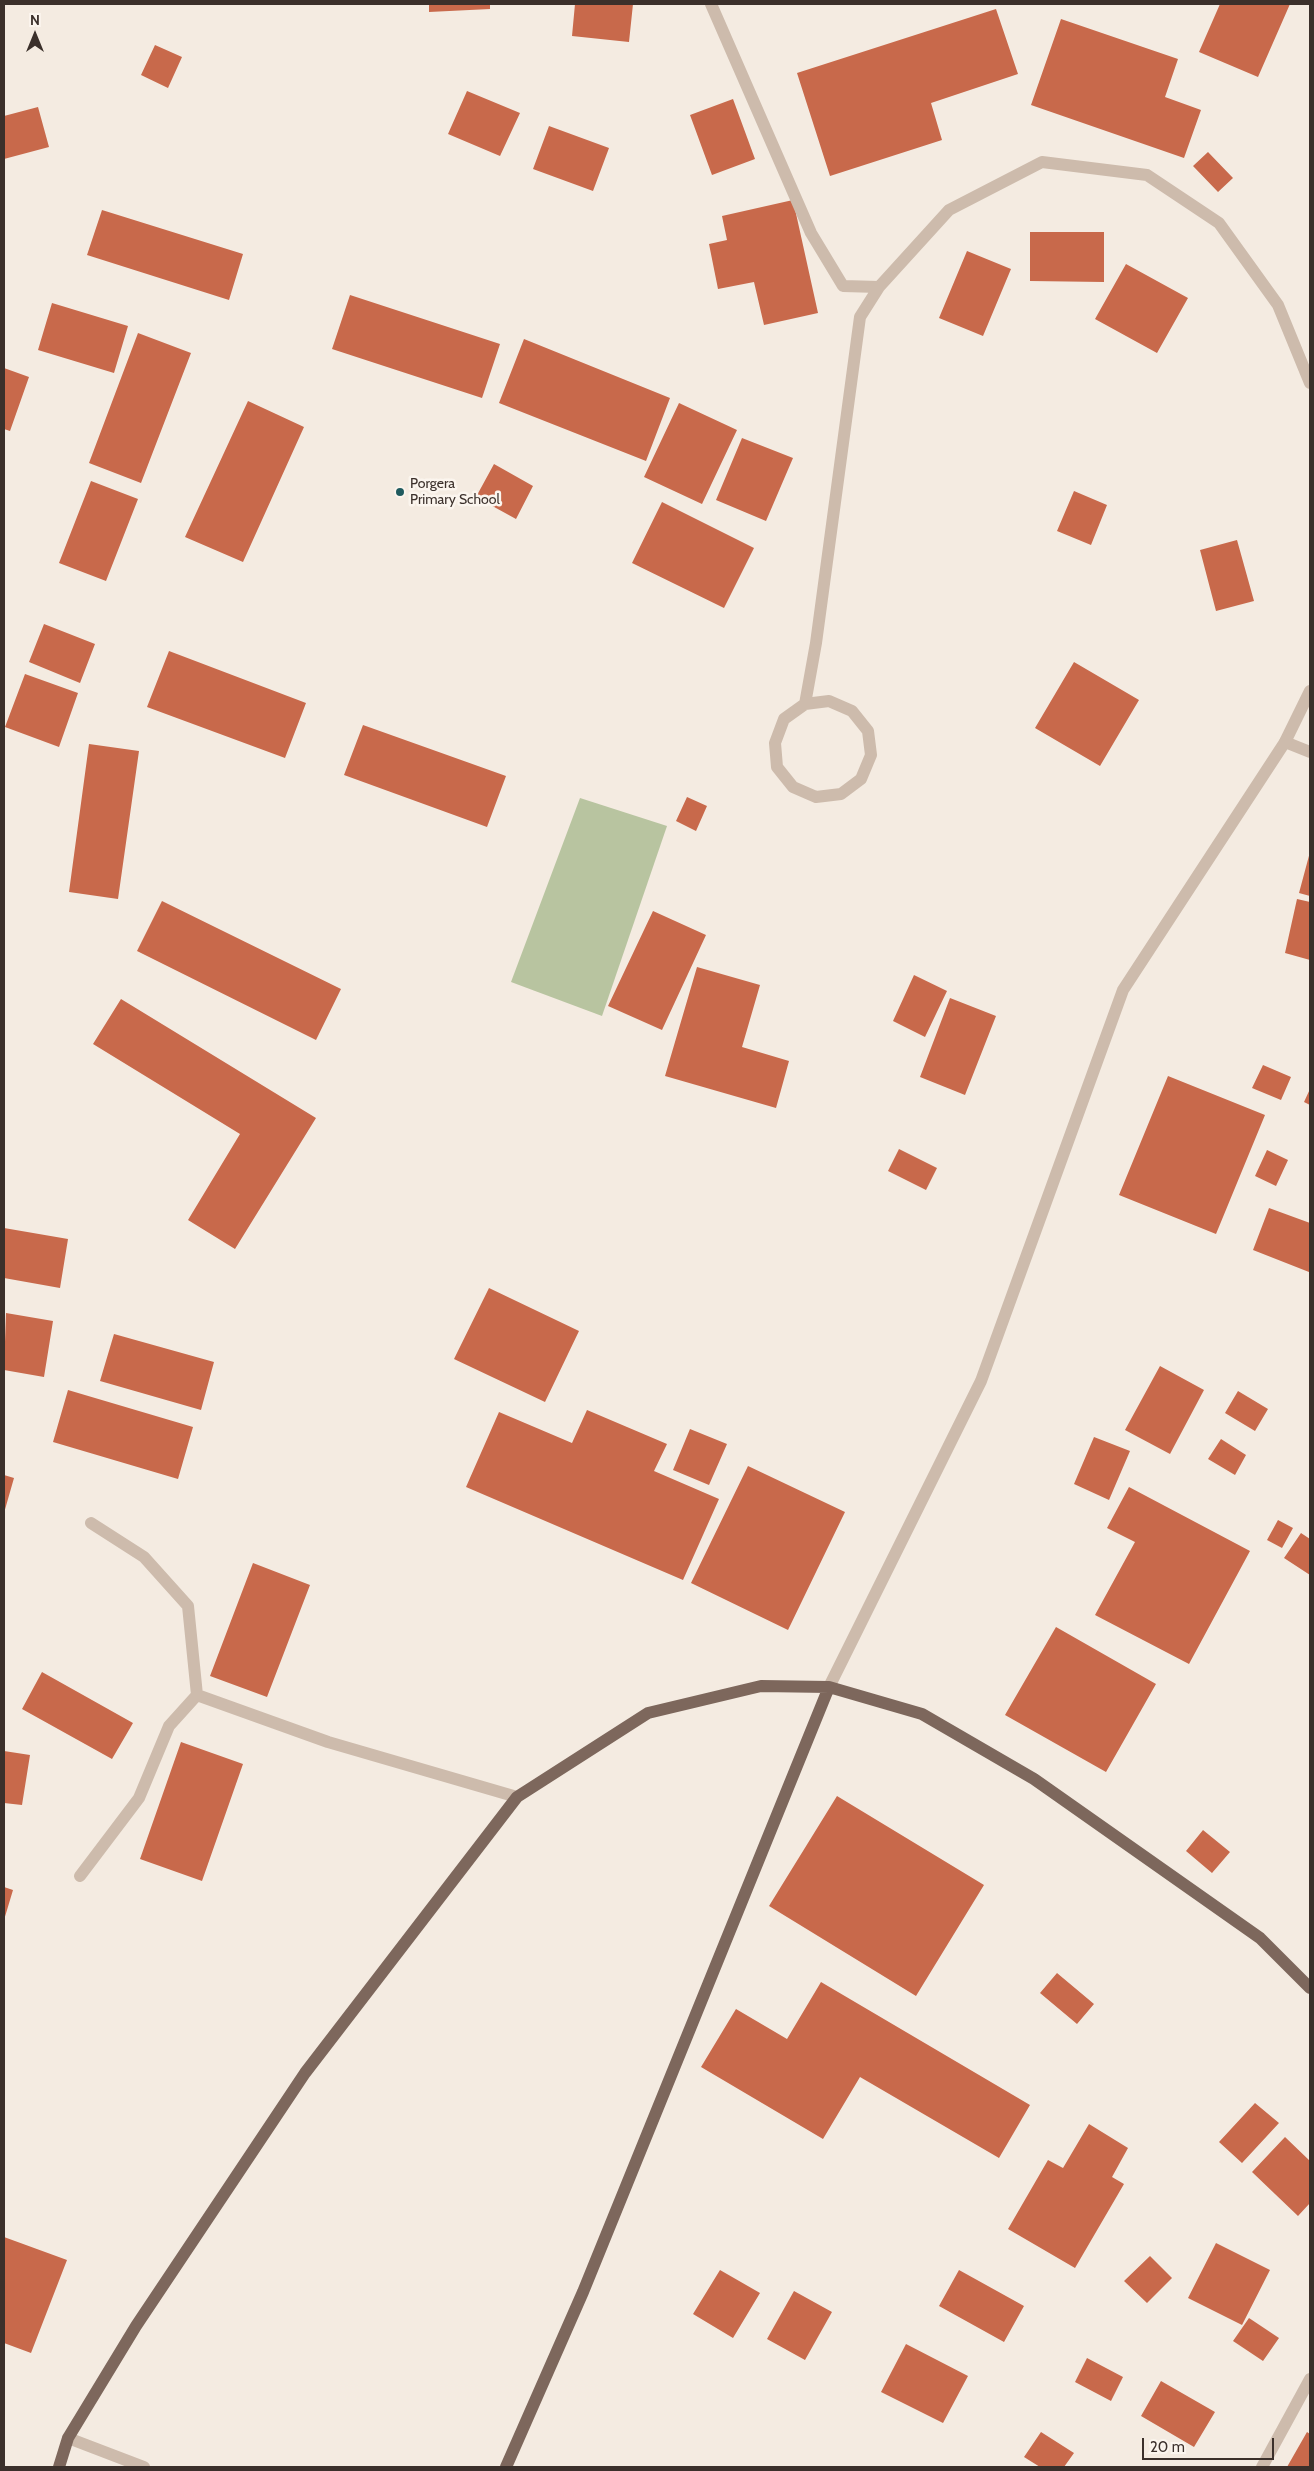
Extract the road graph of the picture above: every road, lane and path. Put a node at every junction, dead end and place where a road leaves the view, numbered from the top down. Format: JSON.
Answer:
{"nodes":[{"id":1,"x":711,"y":4,"type":"edge"},
{"id":2,"x":879,"y":287,"type":"junction"},
{"id":3,"x":1310,"y":383,"type":"edge"},
{"id":4,"x":1310,"y":691,"type":"edge"},
{"id":5,"x":805,"y":704,"type":"junction"},
{"id":6,"x":1285,"y":742,"type":"junction"},
{"id":7,"x":1310,"y":752,"type":"edge"},
{"id":8,"x":91,"y":1523,"type":"dead end"},
{"id":9,"x":829,"y":1687,"type":"junction"},
{"id":10,"x":197,"y":1695,"type":"junction"},
{"id":11,"x":517,"y":1797,"type":"junction"},
{"id":12,"x":80,"y":1876,"type":"dead end"},
{"id":13,"x":1310,"y":1988,"type":"edge"},
{"id":14,"x":1310,"y":2380,"type":"edge"},
{"id":15,"x":68,"y":2438,"type":"junction"},
{"id":16,"x":59,"y":2467,"type":"edge"},
{"id":17,"x":144,"y":2467,"type":"edge"},
{"id":18,"x":506,"y":2467,"type":"edge"},
{"id":19,"x":1262,"y":2467,"type":"edge"}],
"edges":[{"from":1,"to":2,"type":"street"},
{"from":2,"to":3,"type":"street"},
{"from":2,"to":5,"type":"street"},
{"from":4,"to":6,"type":"street"},
{"from":5,"to":5,"type":"street"},
{"from":6,"to":7,"type":"street"},
{"from":6,"to":9,"type":"street"},
{"from":8,"to":10,"type":"street"},
{"from":9,"to":11,"type":"main road"},
{"from":9,"to":13,"type":"main road"},
{"from":9,"to":18,"type":"main road"},
{"from":10,"to":11,"type":"street"},
{"from":10,"to":12,"type":"street"},
{"from":11,"to":15,"type":"main road"},
{"from":14,"to":19,"type":"street"},
{"from":15,"to":16,"type":"main road"},
{"from":15,"to":17,"type":"street"}]}
